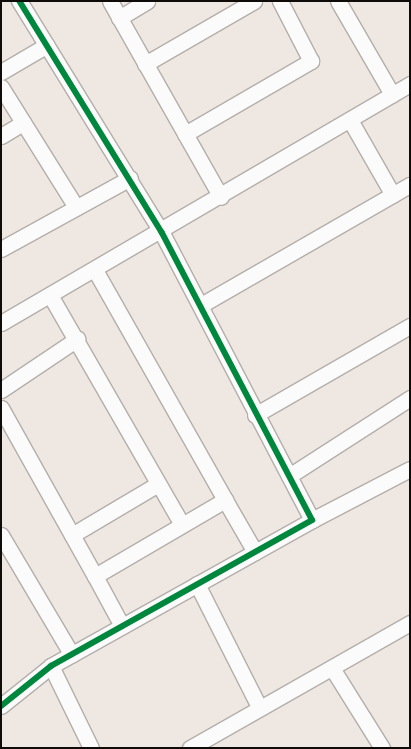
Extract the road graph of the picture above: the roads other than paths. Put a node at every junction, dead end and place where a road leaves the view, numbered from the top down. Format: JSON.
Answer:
{"nodes":[{"id":1,"x":20,"y":1,"type":"edge"},
{"id":2,"x":110,"y":1,"type":"edge"},
{"id":3,"x":147,"y":1,"type":"edge"},
{"id":4,"x":254,"y":1,"type":"edge"},
{"id":5,"x":280,"y":1,"type":"edge"},
{"id":6,"x":338,"y":1,"type":"edge"},
{"id":7,"x":119,"y":18,"type":"junction"},
{"id":8,"x":46,"y":45,"type":"junction"},
{"id":9,"x":145,"y":64,"type":"junction"},
{"id":10,"x":1,"y":72,"type":"edge"},
{"id":11,"x":410,"y":84,"type":"edge"},
{"id":12,"x":1,"y":88,"type":"edge"},
{"id":13,"x":392,"y":94,"type":"junction"},
{"id":14,"x":350,"y":120,"type":"junction"},
{"id":15,"x":23,"y":123,"type":"junction"},
{"id":16,"x":185,"y":134,"type":"junction"},
{"id":17,"x":1,"y":136,"type":"edge"},
{"id":18,"x":130,"y":178,"type":"junction"},
{"id":19,"x":410,"y":185,"type":"edge"},
{"id":20,"x":393,"y":194,"type":"junction"},
{"id":21,"x":221,"y":197,"type":"junction"},
{"id":22,"x":76,"y":208,"type":"junction"},
{"id":23,"x":162,"y":233,"type":"junction"},
{"id":24,"x":1,"y":249,"type":"edge"},
{"id":25,"x":95,"y":270,"type":"junction"},
{"id":26,"x":50,"y":295,"type":"junction"},
{"id":27,"x":201,"y":305,"type":"junction"},
{"id":28,"x":1,"y":323,"type":"edge"},
{"id":29,"x":410,"y":326,"type":"edge"},
{"id":30,"x":77,"y":339,"type":"junction"},
{"id":31,"x":1,"y":390,"type":"edge"},
{"id":32,"x":410,"y":398,"type":"edge"},
{"id":33,"x":1,"y":408,"type":"edge"},
{"id":34,"x":254,"y":415,"type":"junction"},
{"id":35,"x":410,"y":469,"type":"edge"},
{"id":36,"x":289,"y":476,"type":"junction"},
{"id":37,"x":158,"y":484,"type":"junction"},
{"id":38,"x":225,"y":500,"type":"junction"},
{"id":39,"x":312,"y":520,"type":"junction"},
{"id":40,"x":182,"y":525,"type":"junction"},
{"id":41,"x":1,"y":535,"type":"edge"},
{"id":42,"x":72,"y":535,"type":"junction"},
{"id":43,"x":255,"y":552,"type":"junction"},
{"id":44,"x":95,"y":576,"type":"junction"},
{"id":45,"x":198,"y":584,"type":"junction"},
{"id":46,"x":410,"y":622,"type":"edge"},
{"id":47,"x":122,"y":626,"type":"junction"},
{"id":48,"x":72,"y":654,"type":"junction"},
{"id":49,"x":52,"y":666,"type":"junction"},
{"id":50,"x":332,"y":668,"type":"junction"},
{"id":51,"x":258,"y":705,"type":"junction"},
{"id":52,"x":1,"y":706,"type":"edge"},
{"id":53,"x":375,"y":745,"type":"edge"},
{"id":54,"x":90,"y":748,"type":"edge"},
{"id":55,"x":190,"y":748,"type":"edge"}],
"edges":[{"from":1,"to":8,"type":"street"},
{"from":2,"to":7,"type":"street"},
{"from":3,"to":7,"type":"street"},
{"from":4,"to":9,"type":"street"},
{"from":5,"to":16,"type":"street"},
{"from":6,"to":13,"type":"street"},
{"from":7,"to":9,"type":"street"},
{"from":8,"to":10,"type":"street"},
{"from":8,"to":18,"type":"street"},
{"from":9,"to":16,"type":"street"},
{"from":11,"to":13,"type":"street"},
{"from":12,"to":15,"type":"street"},
{"from":13,"to":14,"type":"street"},
{"from":14,"to":20,"type":"street"},
{"from":14,"to":21,"type":"street"},
{"from":15,"to":17,"type":"street"},
{"from":15,"to":22,"type":"street"},
{"from":16,"to":21,"type":"street"},
{"from":18,"to":22,"type":"street"},
{"from":18,"to":23,"type":"street"},
{"from":19,"to":20,"type":"street"},
{"from":20,"to":27,"type":"street"},
{"from":21,"to":23,"type":"street"},
{"from":22,"to":24,"type":"street"},
{"from":23,"to":25,"type":"street"},
{"from":23,"to":27,"type":"street"},
{"from":25,"to":26,"type":"street"},
{"from":25,"to":38,"type":"street"},
{"from":26,"to":28,"type":"street"},
{"from":26,"to":30,"type":"street"},
{"from":27,"to":34,"type":"street"},
{"from":29,"to":34,"type":"street"},
{"from":30,"to":31,"type":"street"},
{"from":30,"to":37,"type":"street"},
{"from":32,"to":36,"type":"street"},
{"from":33,"to":42,"type":"street"},
{"from":34,"to":36,"type":"street"},
{"from":35,"to":39,"type":"street"},
{"from":36,"to":39,"type":"street"},
{"from":37,"to":40,"type":"street"},
{"from":37,"to":42,"type":"street"},
{"from":38,"to":40,"type":"street"},
{"from":38,"to":43,"type":"street"},
{"from":39,"to":43,"type":"street"},
{"from":40,"to":44,"type":"street"},
{"from":41,"to":48,"type":"street"},
{"from":42,"to":44,"type":"street"},
{"from":43,"to":45,"type":"street"},
{"from":44,"to":47,"type":"street"},
{"from":45,"to":47,"type":"street"},
{"from":45,"to":51,"type":"street"},
{"from":46,"to":50,"type":"street"},
{"from":47,"to":48,"type":"street"},
{"from":48,"to":49,"type":"street"},
{"from":49,"to":52,"type":"street"},
{"from":49,"to":54,"type":"street"},
{"from":50,"to":51,"type":"street"},
{"from":50,"to":53,"type":"street"},
{"from":51,"to":55,"type":"street"}]}
